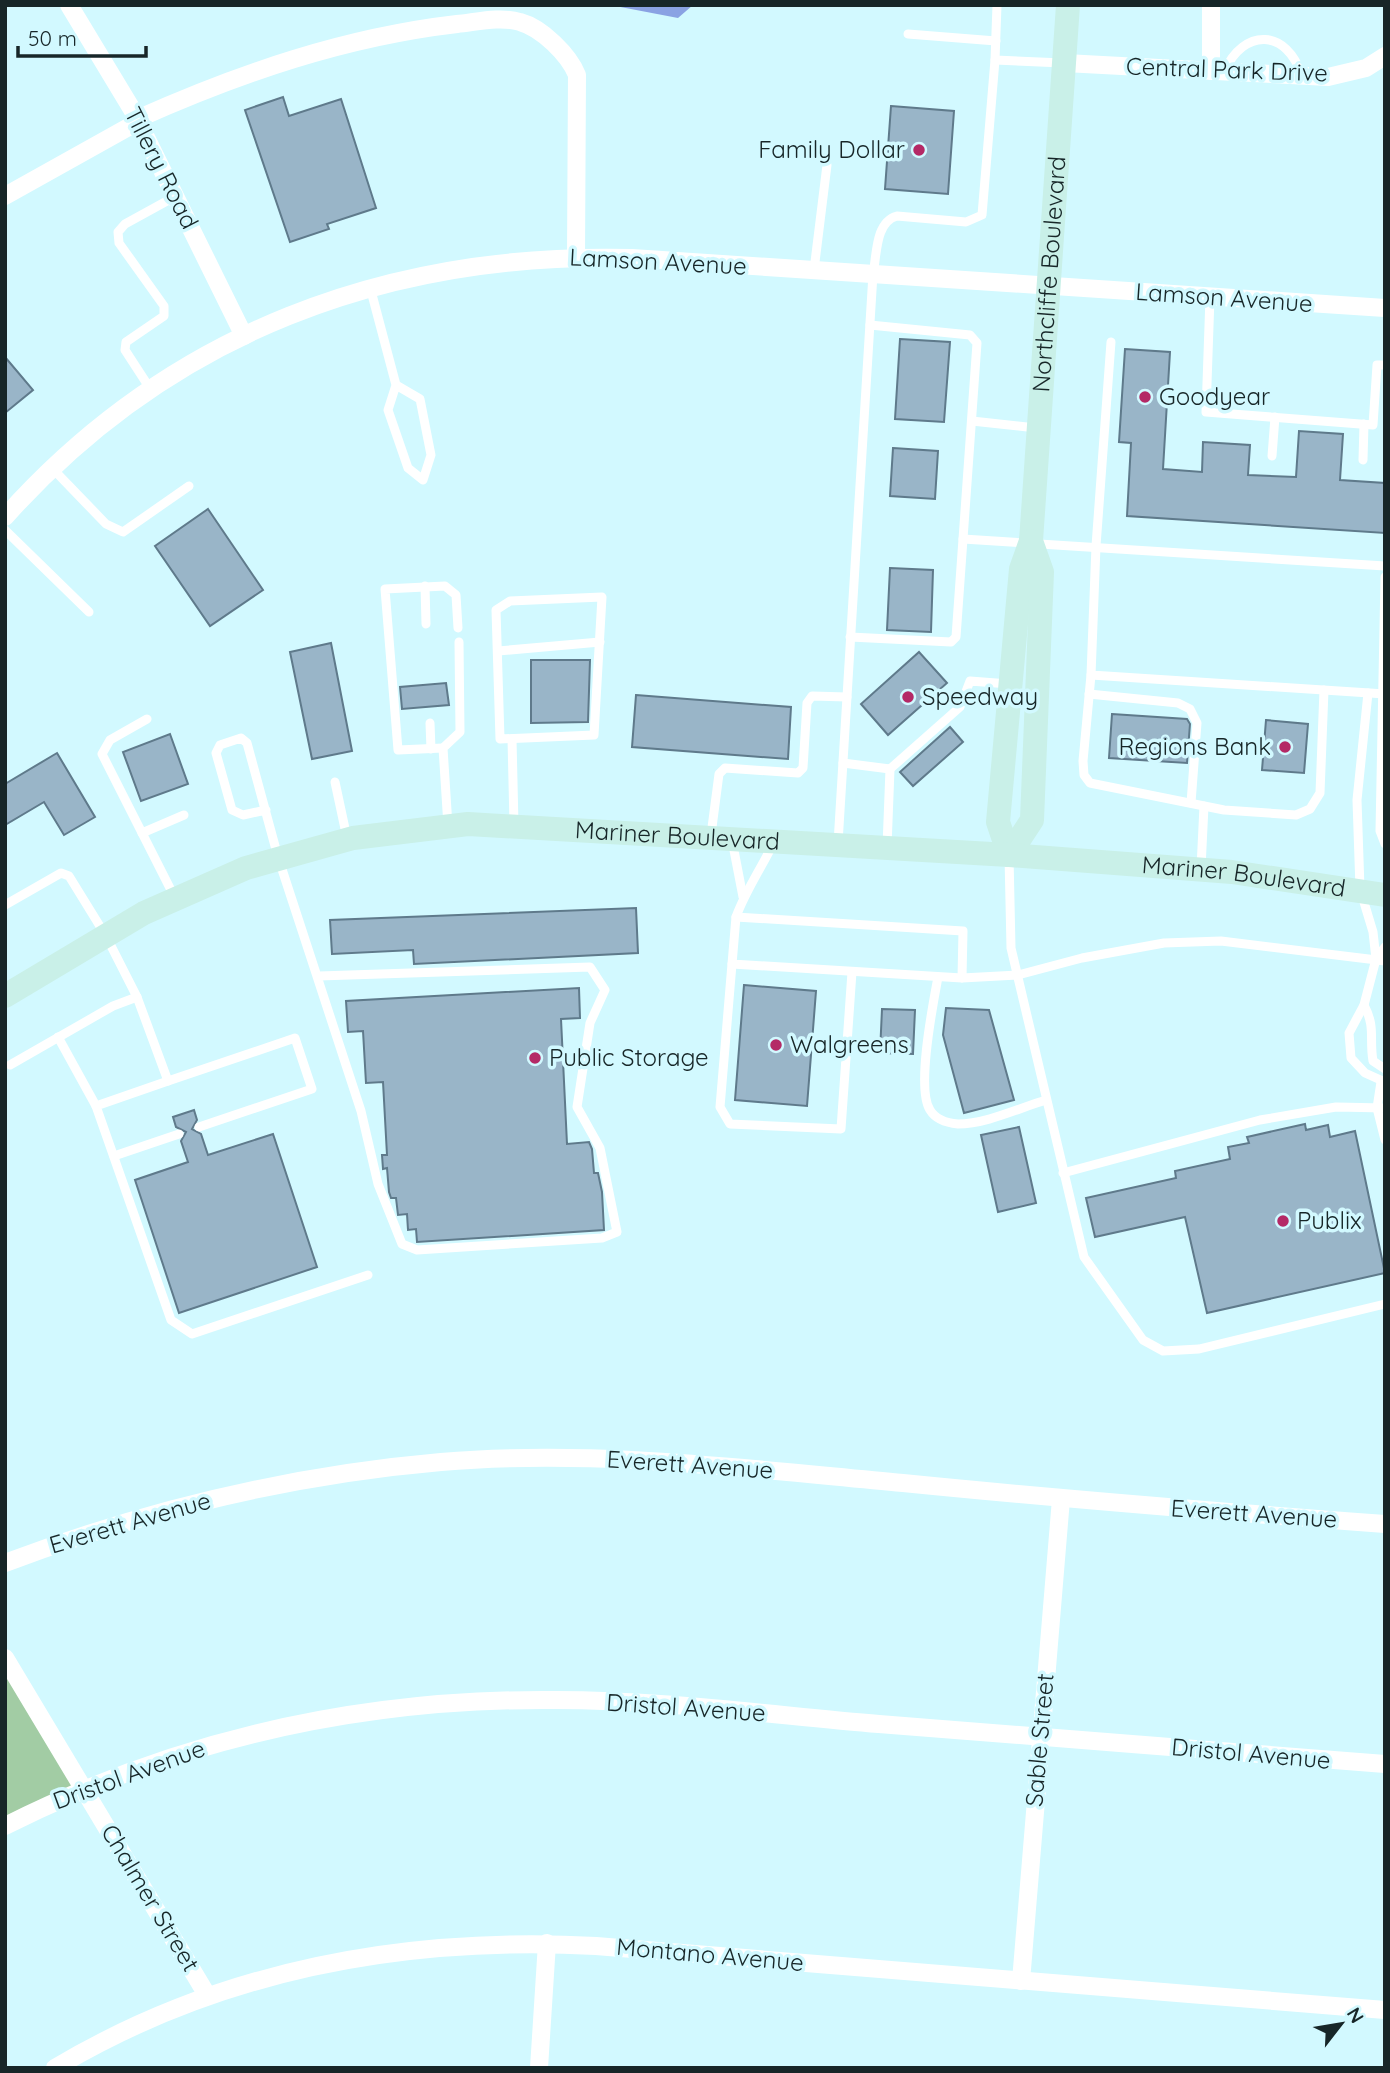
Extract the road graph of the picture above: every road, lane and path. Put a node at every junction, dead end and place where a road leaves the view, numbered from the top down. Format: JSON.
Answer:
{"nodes":[{"id":1,"x":69,"y":5,"type":"edge"},
{"id":2,"x":998,"y":5,"type":"edge"},
{"id":3,"x":1068,"y":5,"type":"edge"},
{"id":4,"x":1211,"y":5,"type":"edge"},
{"id":5,"x":908,"y":34,"type":"dead end"},
{"id":6,"x":996,"y":41,"type":"junction"},
{"id":7,"x":1385,"y":56,"type":"edge"},
{"id":8,"x":995,"y":60,"type":"junction"},
{"id":9,"x":1065,"y":63,"type":"junction"},
{"id":10,"x":1217,"y":72,"type":"junction"},
{"id":11,"x":1302,"y":76,"type":"junction"},
{"id":12,"x":138,"y":119,"type":"junction"},
{"id":13,"x":827,"y":165,"type":"dead end"},
{"id":14,"x":176,"y":196,"type":"junction"},
{"id":15,"x":5,"y":197,"type":"edge"},
{"id":16,"x":576,"y":257,"type":"junction"},
{"id":17,"x":814,"y":270,"type":"junction"},
{"id":18,"x":873,"y":274,"type":"junction"},
{"id":19,"x":1048,"y":286,"type":"junction"},
{"id":20,"x":370,"y":287,"type":"junction"},
{"id":21,"x":1210,"y":297,"type":"junction"},
{"id":22,"x":1385,"y":308,"type":"edge"},
{"id":23,"x":870,"y":325,"type":"junction"},
{"id":24,"x":244,"y":336,"type":"junction"},
{"id":25,"x":1111,"y":342,"type":"dead end"},
{"id":26,"x":1385,"y":365,"type":"edge"},
{"id":27,"x":396,"y":384,"type":"junction"},
{"id":28,"x":150,"y":390,"type":"junction"},
{"id":29,"x":1275,"y":417,"type":"junction"},
{"id":30,"x":972,"y":421,"type":"junction"},
{"id":31,"x":1364,"y":424,"type":"junction"},
{"id":32,"x":1039,"y":428,"type":"junction"},
{"id":33,"x":1272,"y":456,"type":"dead end"},
{"id":34,"x":1363,"y":460,"type":"dead end"},
{"id":35,"x":52,"y":468,"type":"junction"},
{"id":36,"x":190,"y":486,"type":"dead end"},
{"id":37,"x":5,"y":517,"type":"edge"},
{"id":38,"x":5,"y":530,"type":"edge"},
{"id":39,"x":963,"y":539,"type":"junction"},
{"id":40,"x":1031,"y":541,"type":"junction"},
{"id":41,"x":1096,"y":546,"type":"junction"},
{"id":42,"x":1385,"y":566,"type":"edge"},
{"id":43,"x":1385,"y":577,"type":"edge"},
{"id":44,"x":425,"y":586,"type":"junction"},
{"id":45,"x":89,"y":612,"type":"dead end"},
{"id":46,"x":426,"y":624,"type":"dead end"},
{"id":47,"x":458,"y":628,"type":"dead end"},
{"id":48,"x":850,"y":637,"type":"junction"},
{"id":49,"x":459,"y":642,"type":"dead end"},
{"id":50,"x":600,"y":642,"type":"junction"},
{"id":51,"x":498,"y":651,"type":"junction"},
{"id":52,"x":1091,"y":675,"type":"junction"},
{"id":53,"x":1011,"y":684,"type":"junction"},
{"id":54,"x":1324,"y":690,"type":"junction"},
{"id":55,"x":1368,"y":693,"type":"junction"},
{"id":56,"x":1089,"y":694,"type":"junction"},
{"id":57,"x":1384,"y":694,"type":"edge"},
{"id":58,"x":847,"y":697,"type":"junction"},
{"id":59,"x":147,"y":719,"type":"dead end"},
{"id":60,"x":430,"y":723,"type":"dead end"},
{"id":61,"x":512,"y":739,"type":"junction"},
{"id":62,"x":1364,"y":746,"type":"junction"},
{"id":63,"x":443,"y":748,"type":"junction"},
{"id":64,"x":1383,"y":748,"type":"edge"},
{"id":65,"x":431,"y":749,"type":"junction"},
{"id":66,"x":843,"y":763,"type":"junction"},
{"id":67,"x":890,"y":769,"type":"junction"},
{"id":68,"x":335,"y":782,"type":"dead end"},
{"id":69,"x":1191,"y":803,"type":"junction"},
{"id":70,"x":1205,"y":806,"type":"junction"},
{"id":71,"x":266,"y":810,"type":"junction"},
{"id":72,"x":184,"y":815,"type":"dead end"},
{"id":73,"x":514,"y":825,"type":"junction"},
{"id":74,"x":448,"y":826,"type":"junction"},
{"id":75,"x":142,"y":834,"type":"junction"},
{"id":76,"x":721,"y":838,"type":"junction"},
{"id":77,"x":347,"y":839,"type":"junction"},
{"id":78,"x":775,"y":841,"type":"junction"},
{"id":79,"x":1385,"y":844,"type":"edge"},
{"id":80,"x":838,"y":845,"type":"junction"},
{"id":81,"x":887,"y":848,"type":"junction"},
{"id":82,"x":1009,"y":855,"type":"junction"},
{"id":83,"x":278,"y":857,"type":"junction"},
{"id":84,"x":1201,"y":870,"type":"junction"},
{"id":85,"x":1360,"y":890,"type":"junction"},
{"id":86,"x":1385,"y":895,"type":"edge"},
{"id":87,"x":743,"y":897,"type":"junction"},
{"id":88,"x":175,"y":898,"type":"junction"},
{"id":89,"x":5,"y":905,"type":"edge"},
{"id":90,"x":736,"y":917,"type":"junction"},
{"id":91,"x":106,"y":936,"type":"junction"},
{"id":92,"x":1385,"y":947,"type":"edge"},
{"id":93,"x":1380,"y":960,"type":"edge"},
{"id":94,"x":732,"y":964,"type":"junction"},
{"id":95,"x":852,"y":971,"type":"junction"},
{"id":96,"x":1018,"y":975,"type":"junction"},
{"id":97,"x":318,"y":976,"type":"junction"},
{"id":98,"x":938,"y":977,"type":"junction"},
{"id":99,"x":962,"y":978,"type":"junction"},
{"id":100,"x":5,"y":996,"type":"edge"},
{"id":101,"x":137,"y":997,"type":"junction"},
{"id":102,"x":1363,"y":1005,"type":"junction"},
{"id":103,"x":58,"y":1037,"type":"junction"},
{"id":104,"x":10,"y":1065,"type":"dead end"},
{"id":105,"x":1385,"y":1069,"type":"edge"},
{"id":106,"x":168,"y":1081,"type":"junction"},
{"id":107,"x":1383,"y":1082,"type":"edge"},
{"id":108,"x":1046,"y":1100,"type":"junction"},
{"id":109,"x":96,"y":1106,"type":"junction"},
{"id":110,"x":1381,"y":1108,"type":"edge"},
{"id":111,"x":199,"y":1127,"type":"dead end"},
{"id":112,"x":178,"y":1134,"type":"dead end"},
{"id":113,"x":1385,"y":1140,"type":"edge"},
{"id":114,"x":114,"y":1156,"type":"junction"},
{"id":115,"x":1063,"y":1174,"type":"junction"},
{"id":116,"x":368,"y":1275,"type":"dead end"},
{"id":117,"x":1385,"y":1304,"type":"edge"},
{"id":118,"x":1061,"y":1499,"type":"junction"},
{"id":119,"x":1385,"y":1524,"type":"edge"},
{"id":120,"x":5,"y":1563,"type":"edge"},
{"id":121,"x":5,"y":1658,"type":"edge"},
{"id":122,"x":1040,"y":1737,"type":"junction"},
{"id":123,"x":1385,"y":1764,"type":"edge"},
{"id":124,"x":85,"y":1788,"type":"junction"},
{"id":125,"x":5,"y":1826,"type":"edge"},
{"id":126,"x":547,"y":1943,"type":"junction"},
{"id":127,"x":1021,"y":1981,"type":"junction"},
{"id":128,"x":208,"y":1995,"type":"junction"},
{"id":129,"x":1385,"y":2010,"type":"edge"},
{"id":130,"x":55,"y":2068,"type":"edge"},
{"id":131,"x":539,"y":2068,"type":"edge"}],
"edges":[{"from":1,"to":12,"type":"street","name":"Tillery Road"},
{"from":2,"to":6,"type":"lane"},
{"from":3,"to":9,"type":"main road","name":"Northcliffe Boulevard"},
{"from":4,"to":10,"type":"street"},
{"from":5,"to":6,"type":"lane"},
{"from":6,"to":8,"type":"lane"},
{"from":7,"to":11,"type":"street","name":"Central Park Drive"},
{"from":8,"to":9,"type":"lane"},
{"from":8,"to":18,"type":"lane"},
{"from":9,"to":10,"type":"street","name":"Central Park Drive"},
{"from":9,"to":19,"type":"main road","name":"Northcliffe Boulevard"},
{"from":10,"to":11,"type":"street","name":"Central Park Drive"},
{"from":10,"to":11,"type":"lane"},
{"from":12,"to":14,"type":"street","name":"Tillery Road"},
{"from":12,"to":15,"type":"street"},
{"from":12,"to":16,"type":"street"},
{"from":13,"to":17,"type":"lane"},
{"from":14,"to":24,"type":"street","name":"Tillery Road"},
{"from":14,"to":28,"type":"lane"},
{"from":16,"to":17,"type":"street","name":"Lamson Avenue"},
{"from":16,"to":20,"type":"street","name":"Lamson Avenue"},
{"from":17,"to":18,"type":"street","name":"Lamson Avenue"},
{"from":18,"to":19,"type":"street","name":"Lamson Avenue"},
{"from":18,"to":23,"type":"lane"},
{"from":19,"to":21,"type":"street","name":"Lamson Avenue"},
{"from":19,"to":32,"type":"main road","name":"Northcliffe Boulevard"},
{"from":20,"to":24,"type":"street","name":"Lamson Avenue"},
{"from":20,"to":27,"type":"lane"},
{"from":21,"to":22,"type":"street","name":"Lamson Avenue"},
{"from":21,"to":29,"type":"lane"},
{"from":23,"to":30,"type":"lane"},
{"from":23,"to":48,"type":"lane"},
{"from":24,"to":28,"type":"street","name":"Lamson Avenue"},
{"from":25,"to":41,"type":"lane"},
{"from":26,"to":31,"type":"lane"},
{"from":27,"to":27,"type":"lane"},
{"from":28,"to":35,"type":"street","name":"Lamson Avenue"},
{"from":29,"to":31,"type":"lane"},
{"from":29,"to":33,"type":"lane"},
{"from":30,"to":32,"type":"lane"},
{"from":30,"to":39,"type":"lane"},
{"from":31,"to":34,"type":"lane"},
{"from":32,"to":40,"type":"main road","name":"Northcliffe Boulevard"},
{"from":35,"to":36,"type":"lane"},
{"from":35,"to":37,"type":"street","name":"Lamson Avenue"},
{"from":38,"to":45,"type":"lane"},
{"from":39,"to":40,"type":"lane"},
{"from":39,"to":48,"type":"lane"},
{"from":40,"to":41,"type":"lane"},
{"from":40,"to":53,"type":"main road","name":"Northcliffe Boulevard"},
{"from":40,"to":82,"type":"main road","name":"Northcliffe Boulevard"},
{"from":41,"to":42,"type":"lane"},
{"from":41,"to":52,"type":"lane"},
{"from":43,"to":57,"type":"lane"},
{"from":44,"to":46,"type":"lane"},
{"from":44,"to":47,"type":"lane"},
{"from":44,"to":65,"type":"lane"},
{"from":48,"to":58,"type":"lane"},
{"from":49,"to":63,"type":"lane"},
{"from":50,"to":51,"type":"lane"},
{"from":50,"to":51,"type":"lane"},
{"from":50,"to":61,"type":"lane"},
{"from":51,"to":61,"type":"lane"},
{"from":52,"to":54,"type":"lane"},
{"from":52,"to":56,"type":"lane"},
{"from":53,"to":67,"type":"lane"},
{"from":53,"to":82,"type":"main road","name":"Northcliffe Boulevard"},
{"from":54,"to":55,"type":"lane"},
{"from":54,"to":70,"type":"lane"},
{"from":55,"to":57,"type":"lane"},
{"from":55,"to":62,"type":"lane"},
{"from":56,"to":69,"type":"lane"},
{"from":56,"to":69,"type":"lane"},
{"from":57,"to":64,"type":"lane"},
{"from":58,"to":66,"type":"lane"},
{"from":58,"to":76,"type":"lane"},
{"from":59,"to":75,"type":"lane"},
{"from":60,"to":65,"type":"lane"},
{"from":61,"to":73,"type":"lane"},
{"from":62,"to":64,"type":"lane"},
{"from":62,"to":85,"type":"lane"},
{"from":63,"to":65,"type":"lane"},
{"from":63,"to":74,"type":"lane"},
{"from":64,"to":79,"type":"lane"},
{"from":66,"to":67,"type":"lane"},
{"from":66,"to":80,"type":"lane"},
{"from":67,"to":81,"type":"lane"},
{"from":68,"to":77,"type":"lane"},
{"from":69,"to":70,"type":"lane"},
{"from":70,"to":84,"type":"lane"},
{"from":71,"to":71,"type":"lane"},
{"from":71,"to":83,"type":"lane"},
{"from":72,"to":75,"type":"lane"},
{"from":73,"to":74,"type":"main road","name":"Mariner Boulevard"},
{"from":73,"to":76,"type":"main road","name":"Mariner Boulevard"},
{"from":74,"to":77,"type":"main road","name":"Mariner Boulevard"},
{"from":75,"to":88,"type":"lane"},
{"from":76,"to":78,"type":"main road","name":"Mariner Boulevard"},
{"from":76,"to":87,"type":"lane"},
{"from":77,"to":83,"type":"main road","name":"Mariner Boulevard"},
{"from":78,"to":80,"type":"main road","name":"Mariner Boulevard"},
{"from":78,"to":87,"type":"lane"},
{"from":80,"to":81,"type":"main road","name":"Mariner Boulevard"},
{"from":81,"to":82,"type":"main road","name":"Mariner Boulevard"},
{"from":82,"to":84,"type":"main road","name":"Mariner Boulevard"},
{"from":82,"to":96,"type":"lane"},
{"from":83,"to":88,"type":"main road","name":"Mariner Boulevard"},
{"from":83,"to":97,"type":"lane"},
{"from":84,"to":85,"type":"main road","name":"Mariner Boulevard"},
{"from":85,"to":86,"type":"main road","name":"Mariner Boulevard"},
{"from":85,"to":93,"type":"lane"},
{"from":87,"to":90,"type":"lane"},
{"from":88,"to":91,"type":"main road","name":"Mariner Boulevard"},
{"from":89,"to":91,"type":"lane"},
{"from":90,"to":94,"type":"lane"},
{"from":90,"to":99,"type":"lane"},
{"from":91,"to":100,"type":"main road","name":"Mariner Boulevard"},
{"from":91,"to":101,"type":"lane"},
{"from":92,"to":93,"type":"lane"},
{"from":93,"to":96,"type":"lane"},
{"from":93,"to":102,"type":"lane"},
{"from":94,"to":95,"type":"lane"},
{"from":94,"to":95,"type":"lane"},
{"from":95,"to":98,"type":"lane"},
{"from":96,"to":99,"type":"lane"},
{"from":96,"to":108,"type":"lane"},
{"from":97,"to":97,"type":"lane"},
{"from":98,"to":99,"type":"lane"},
{"from":98,"to":108,"type":"lane"},
{"from":101,"to":103,"type":"lane"},
{"from":101,"to":106,"type":"lane"},
{"from":102,"to":105,"type":"lane"},
{"from":102,"to":107,"type":"lane"},
{"from":103,"to":104,"type":"lane"},
{"from":103,"to":109,"type":"lane"},
{"from":106,"to":109,"type":"lane"},
{"from":106,"to":111,"type":"lane"},
{"from":107,"to":110,"type":"lane"},
{"from":108,"to":115,"type":"lane"},
{"from":109,"to":114,"type":"lane"},
{"from":110,"to":113,"type":"lane"},
{"from":110,"to":115,"type":"lane"},
{"from":112,"to":114,"type":"lane"},
{"from":114,"to":116,"type":"lane"},
{"from":115,"to":117,"type":"lane"},
{"from":118,"to":119,"type":"street","name":"Everett Avenue"},
{"from":118,"to":120,"type":"street","name":"Everett Avenue"},
{"from":118,"to":122,"type":"street","name":"Sable Street"},
{"from":121,"to":124,"type":"street","name":"Chalmer Street"},
{"from":122,"to":123,"type":"street","name":"Dristol Avenue"},
{"from":122,"to":124,"type":"street","name":"Dristol Avenue"},
{"from":122,"to":127,"type":"street","name":"Sable Street"},
{"from":124,"to":125,"type":"street","name":"Dristol Avenue"},
{"from":124,"to":128,"type":"street","name":"Chalmer Street"},
{"from":126,"to":127,"type":"street","name":"Montano Avenue"},
{"from":126,"to":128,"type":"street","name":"Montano Avenue"},
{"from":126,"to":131,"type":"street"},
{"from":127,"to":129,"type":"street","name":"Montano Avenue"},
{"from":128,"to":130,"type":"street","name":"Montano Avenue"}]}
